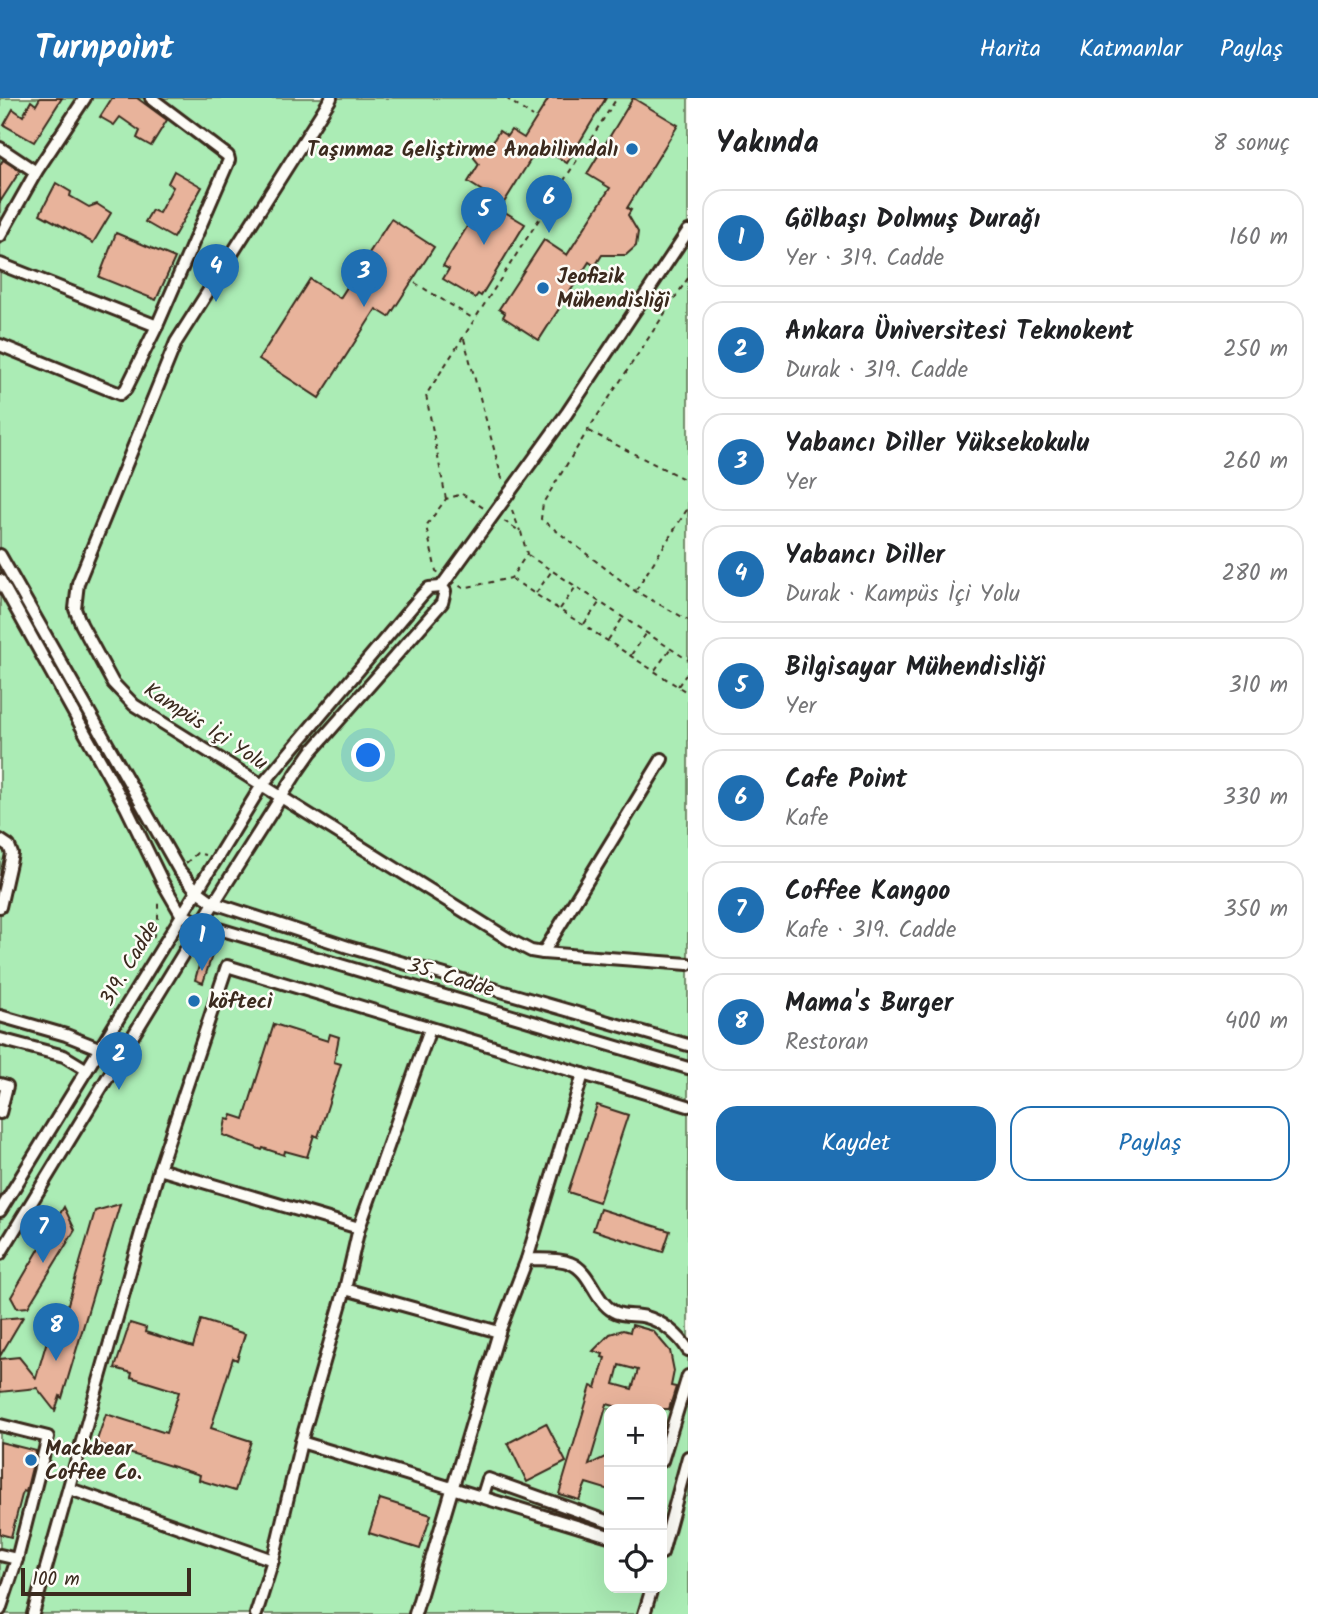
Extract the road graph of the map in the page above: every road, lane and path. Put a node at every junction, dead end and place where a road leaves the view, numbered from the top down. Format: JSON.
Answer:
{"nodes":[{"id":1,"x":85,"y":98,"type":"edge"},
{"id":2,"x":151,"y":98,"type":"edge"},
{"id":3,"x":331,"y":98,"type":"edge"},
{"id":4,"x":506,"y":98,"type":"edge"},
{"id":5,"x":617,"y":98,"type":"edge"},
{"id":6,"x":533,"y":117,"type":"dead end"},
{"id":7,"x":0,"y":148,"type":"edge"},
{"id":8,"x":36,"y":172,"type":"junction"},
{"id":9,"x":688,"y":231,"type":"edge"},
{"id":10,"x":0,"y":236,"type":"edge"},
{"id":11,"x":0,"y":264,"type":"edge"},
{"id":12,"x":688,"y":278,"type":"edge"},
{"id":13,"x":415,"y":283,"type":"dead end"},
{"id":14,"x":475,"y":320,"type":"junction"},
{"id":15,"x":157,"y":326,"type":"junction"},
{"id":16,"x":463,"y":337,"type":"junction"},
{"id":17,"x":0,"y":345,"type":"edge"},
{"id":18,"x":588,"y":430,"type":"junction"},
{"id":19,"x":688,"y":481,"type":"edge"},
{"id":20,"x":507,"y":497,"type":"junction"},
{"id":21,"x":446,"y":499,"type":"dead end"},
{"id":22,"x":688,"y":508,"type":"edge"},
{"id":23,"x":521,"y":532,"type":"dead end"},
{"id":24,"x":527,"y":554,"type":"dead end"},
{"id":25,"x":0,"y":555,"type":"edge"},
{"id":26,"x":552,"y":571,"type":"junction"},
{"id":27,"x":511,"y":578,"type":"dead end"},
{"id":28,"x":0,"y":580,"type":"edge"},
{"id":29,"x":441,"y":587,"type":"junction"},
{"id":30,"x":576,"y":587,"type":"junction"},
{"id":31,"x":635,"y":591,"type":"junction"},
{"id":32,"x":536,"y":594,"type":"junction"},
{"id":33,"x":600,"y":602,"type":"junction"},
{"id":34,"x":560,"y":610,"type":"junction"},
{"id":35,"x":623,"y":618,"type":"junction"},
{"id":36,"x":688,"y":620,"type":"edge"},
{"id":37,"x":583,"y":625,"type":"junction"},
{"id":38,"x":646,"y":633,"type":"junction"},
{"id":39,"x":607,"y":641,"type":"junction"},
{"id":40,"x":670,"y":649,"type":"junction"},
{"id":41,"x":630,"y":656,"type":"junction"},
{"id":42,"x":688,"y":660,"type":"edge"},
{"id":43,"x":654,"y":671,"type":"junction"},
{"id":44,"x":688,"y":672,"type":"edge"},
{"id":45,"x":678,"y":686,"type":"junction"},
{"id":46,"x":688,"y":693,"type":"edge"},
{"id":47,"x":662,"y":759,"type":"dead end"},
{"id":48,"x":262,"y":785,"type":"junction"},
{"id":49,"x":283,"y":798,"type":"junction"},
{"id":50,"x":0,"y":840,"type":"edge"},
{"id":51,"x":197,"y":853,"type":"dead end"},
{"id":52,"x":208,"y":856,"type":"dead end"},
{"id":53,"x":196,"y":890,"type":"junction"},
{"id":54,"x":158,"y":896,"type":"dead end"},
{"id":55,"x":214,"y":903,"type":"junction"},
{"id":56,"x":0,"y":907,"type":"edge"},
{"id":57,"x":181,"y":914,"type":"junction"},
{"id":58,"x":202,"y":924,"type":"junction"},
{"id":59,"x":153,"y":940,"type":"dead end"},
{"id":60,"x":543,"y":954,"type":"junction"},
{"id":61,"x":688,"y":964,"type":"edge"},
{"id":62,"x":0,"y":1016,"type":"edge"},
{"id":63,"x":430,"y":1030,"type":"junction"},
{"id":64,"x":0,"y":1039,"type":"edge"},
{"id":65,"x":688,"y":1045,"type":"edge"},
{"id":66,"x":101,"y":1049,"type":"junction"},
{"id":67,"x":688,"y":1068,"type":"edge"},
{"id":68,"x":87,"y":1070,"type":"junction"},
{"id":69,"x":583,"y":1074,"type":"junction"},
{"id":70,"x":0,"y":1084,"type":"edge"},
{"id":71,"x":688,"y":1106,"type":"edge"},
{"id":72,"x":0,"y":1113,"type":"edge"},
{"id":73,"x":159,"y":1169,"type":"junction"},
{"id":74,"x":0,"y":1211,"type":"edge"},
{"id":75,"x":359,"y":1227,"type":"junction"},
{"id":76,"x":0,"y":1254,"type":"edge"},
{"id":77,"x":527,"y":1259,"type":"junction"},
{"id":78,"x":345,"y":1289,"type":"junction"},
{"id":79,"x":499,"y":1332,"type":"junction"},
{"id":80,"x":688,"y":1350,"type":"edge"},
{"id":81,"x":688,"y":1376,"type":"edge"},
{"id":82,"x":0,"y":1425,"type":"edge"},
{"id":83,"x":301,"y":1442,"type":"junction"},
{"id":84,"x":667,"y":1445,"type":"edge"},
{"id":85,"x":688,"y":1457,"type":"edge"},
{"id":86,"x":452,"y":1488,"type":"junction"},
{"id":87,"x":70,"y":1489,"type":"junction"},
{"id":88,"x":483,"y":1495,"type":"junction"},
{"id":89,"x":604,"y":1520,"type":"edge"},
{"id":90,"x":604,"y":1534,"type":"edge"},
{"id":91,"x":667,"y":1535,"type":"edge"},
{"id":92,"x":0,"y":1555,"type":"edge"},
{"id":93,"x":17,"y":1559,"type":"junction"},
{"id":94,"x":272,"y":1560,"type":"junction"},
{"id":95,"x":650,"y":1593,"type":"edge"},
{"id":96,"x":0,"y":1609,"type":"edge"},
{"id":97,"x":33,"y":1614,"type":"edge"},
{"id":98,"x":256,"y":1614,"type":"edge"},
{"id":99,"x":415,"y":1614,"type":"edge"},
{"id":100,"x":644,"y":1614,"type":"edge"}],
"edges":[{"from":1,"to":8,"type":"street"},
{"from":2,"to":15,"type":"street"},
{"from":3,"to":48,"type":"street","name":"Kampüs İçi Yolu"},
{"from":4,"to":6,"type":"path"},
{"from":5,"to":14,"type":"path"},
{"from":7,"to":8,"type":"street"},
{"from":8,"to":10,"type":"street"},
{"from":9,"to":20,"type":"street"},
{"from":11,"to":15,"type":"street"},
{"from":12,"to":18,"type":"path"},
{"from":13,"to":14,"type":"path"},
{"from":14,"to":16,"type":"path"},
{"from":15,"to":17,"type":"street"},
{"from":16,"to":20,"type":"path"},
{"from":16,"to":21,"type":"path"},
{"from":18,"to":19,"type":"path"},
{"from":18,"to":31,"type":"path"},
{"from":20,"to":23,"type":"path"},
{"from":20,"to":29,"type":"street"},
{"from":22,"to":31,"type":"path"},
{"from":24,"to":26,"type":"path"},
{"from":25,"to":53,"type":"street","name":"35. Cadde"},
{"from":26,"to":30,"type":"path"},
{"from":26,"to":32,"type":"path"},
{"from":27,"to":32,"type":"path"},
{"from":28,"to":57,"type":"street"},
{"from":29,"to":48,"type":"street","name":"319. Cadde"},
{"from":29,"to":49,"type":"street","name":"319. Cadde"},
{"from":30,"to":33,"type":"path"},
{"from":30,"to":34,"type":"path"},
{"from":31,"to":36,"type":"path"},
{"from":32,"to":34,"type":"path"},
{"from":33,"to":35,"type":"path"},
{"from":33,"to":37,"type":"path"},
{"from":34,"to":37,"type":"path"},
{"from":35,"to":38,"type":"path"},
{"from":35,"to":39,"type":"path"},
{"from":37,"to":39,"type":"path"},
{"from":38,"to":40,"type":"path"},
{"from":38,"to":41,"type":"path"},
{"from":39,"to":41,"type":"path"},
{"from":40,"to":42,"type":"path"},
{"from":40,"to":43,"type":"path"},
{"from":41,"to":43,"type":"path"},
{"from":43,"to":45,"type":"path"},
{"from":44,"to":45,"type":"path"},
{"from":45,"to":46,"type":"path"},
{"from":47,"to":60,"type":"street"},
{"from":48,"to":49,"type":"street","name":"Kampüs İçi Yolu"},
{"from":48,"to":53,"type":"street","name":"319. Cadde"},
{"from":49,"to":55,"type":"street","name":"319. Cadde"},
{"from":49,"to":60,"type":"street","name":"Kampüs İçi Yolu"},
{"from":50,"to":56,"type":"street"},
{"from":51,"to":52,"type":"path"},
{"from":53,"to":55,"type":"street","name":"35. Cadde"},
{"from":53,"to":57,"type":"street","name":"319. Cadde"},
{"from":54,"to":59,"type":"path"},
{"from":55,"to":58,"type":"street","name":"319. Cadde"},
{"from":55,"to":65,"type":"street","name":"35. Cadde"},
{"from":57,"to":58,"type":"street","name":"35. Cadde"},
{"from":57,"to":66,"type":"street","name":"319. Cadde"},
{"from":58,"to":67,"type":"street","name":"35. Cadde"},
{"from":58,"to":76,"type":"street","name":"319. Cadde"},
{"from":60,"to":61,"type":"street","name":"Kampüs İçi Yolu"},
{"from":62,"to":66,"type":"street"},
{"from":63,"to":69,"type":"street"},
{"from":63,"to":73,"type":"street"},
{"from":63,"to":75,"type":"street"},
{"from":64,"to":68,"type":"street"},
{"from":66,"to":68,"type":"street","name":"319. Cadde"},
{"from":68,"to":74,"type":"street","name":"319. Cadde"},
{"from":69,"to":71,"type":"street"},
{"from":69,"to":77,"type":"street"},
{"from":70,"to":72,"type":"street"},
{"from":73,"to":75,"type":"street"},
{"from":73,"to":87,"type":"street"},
{"from":75,"to":78,"type":"street"},
{"from":77,"to":79,"type":"street"},
{"from":77,"to":80,"type":"street"},
{"from":78,"to":79,"type":"street"},
{"from":78,"to":83,"type":"street"},
{"from":79,"to":86,"type":"street"},
{"from":81,"to":84,"type":"street"},
{"from":82,"to":93,"type":"street"},
{"from":83,"to":86,"type":"street"},
{"from":83,"to":94,"type":"street"},
{"from":85,"to":91,"type":"street"},
{"from":86,"to":88,"type":"street"},
{"from":86,"to":99,"type":"street"},
{"from":87,"to":94,"type":"street"},
{"from":87,"to":97,"type":"street"},
{"from":88,"to":89,"type":"street"},
{"from":88,"to":90,"type":"street"},
{"from":92,"to":93,"type":"street"},
{"from":93,"to":96,"type":"street"},
{"from":94,"to":98,"type":"street"},
{"from":95,"to":100,"type":"street"}]}
